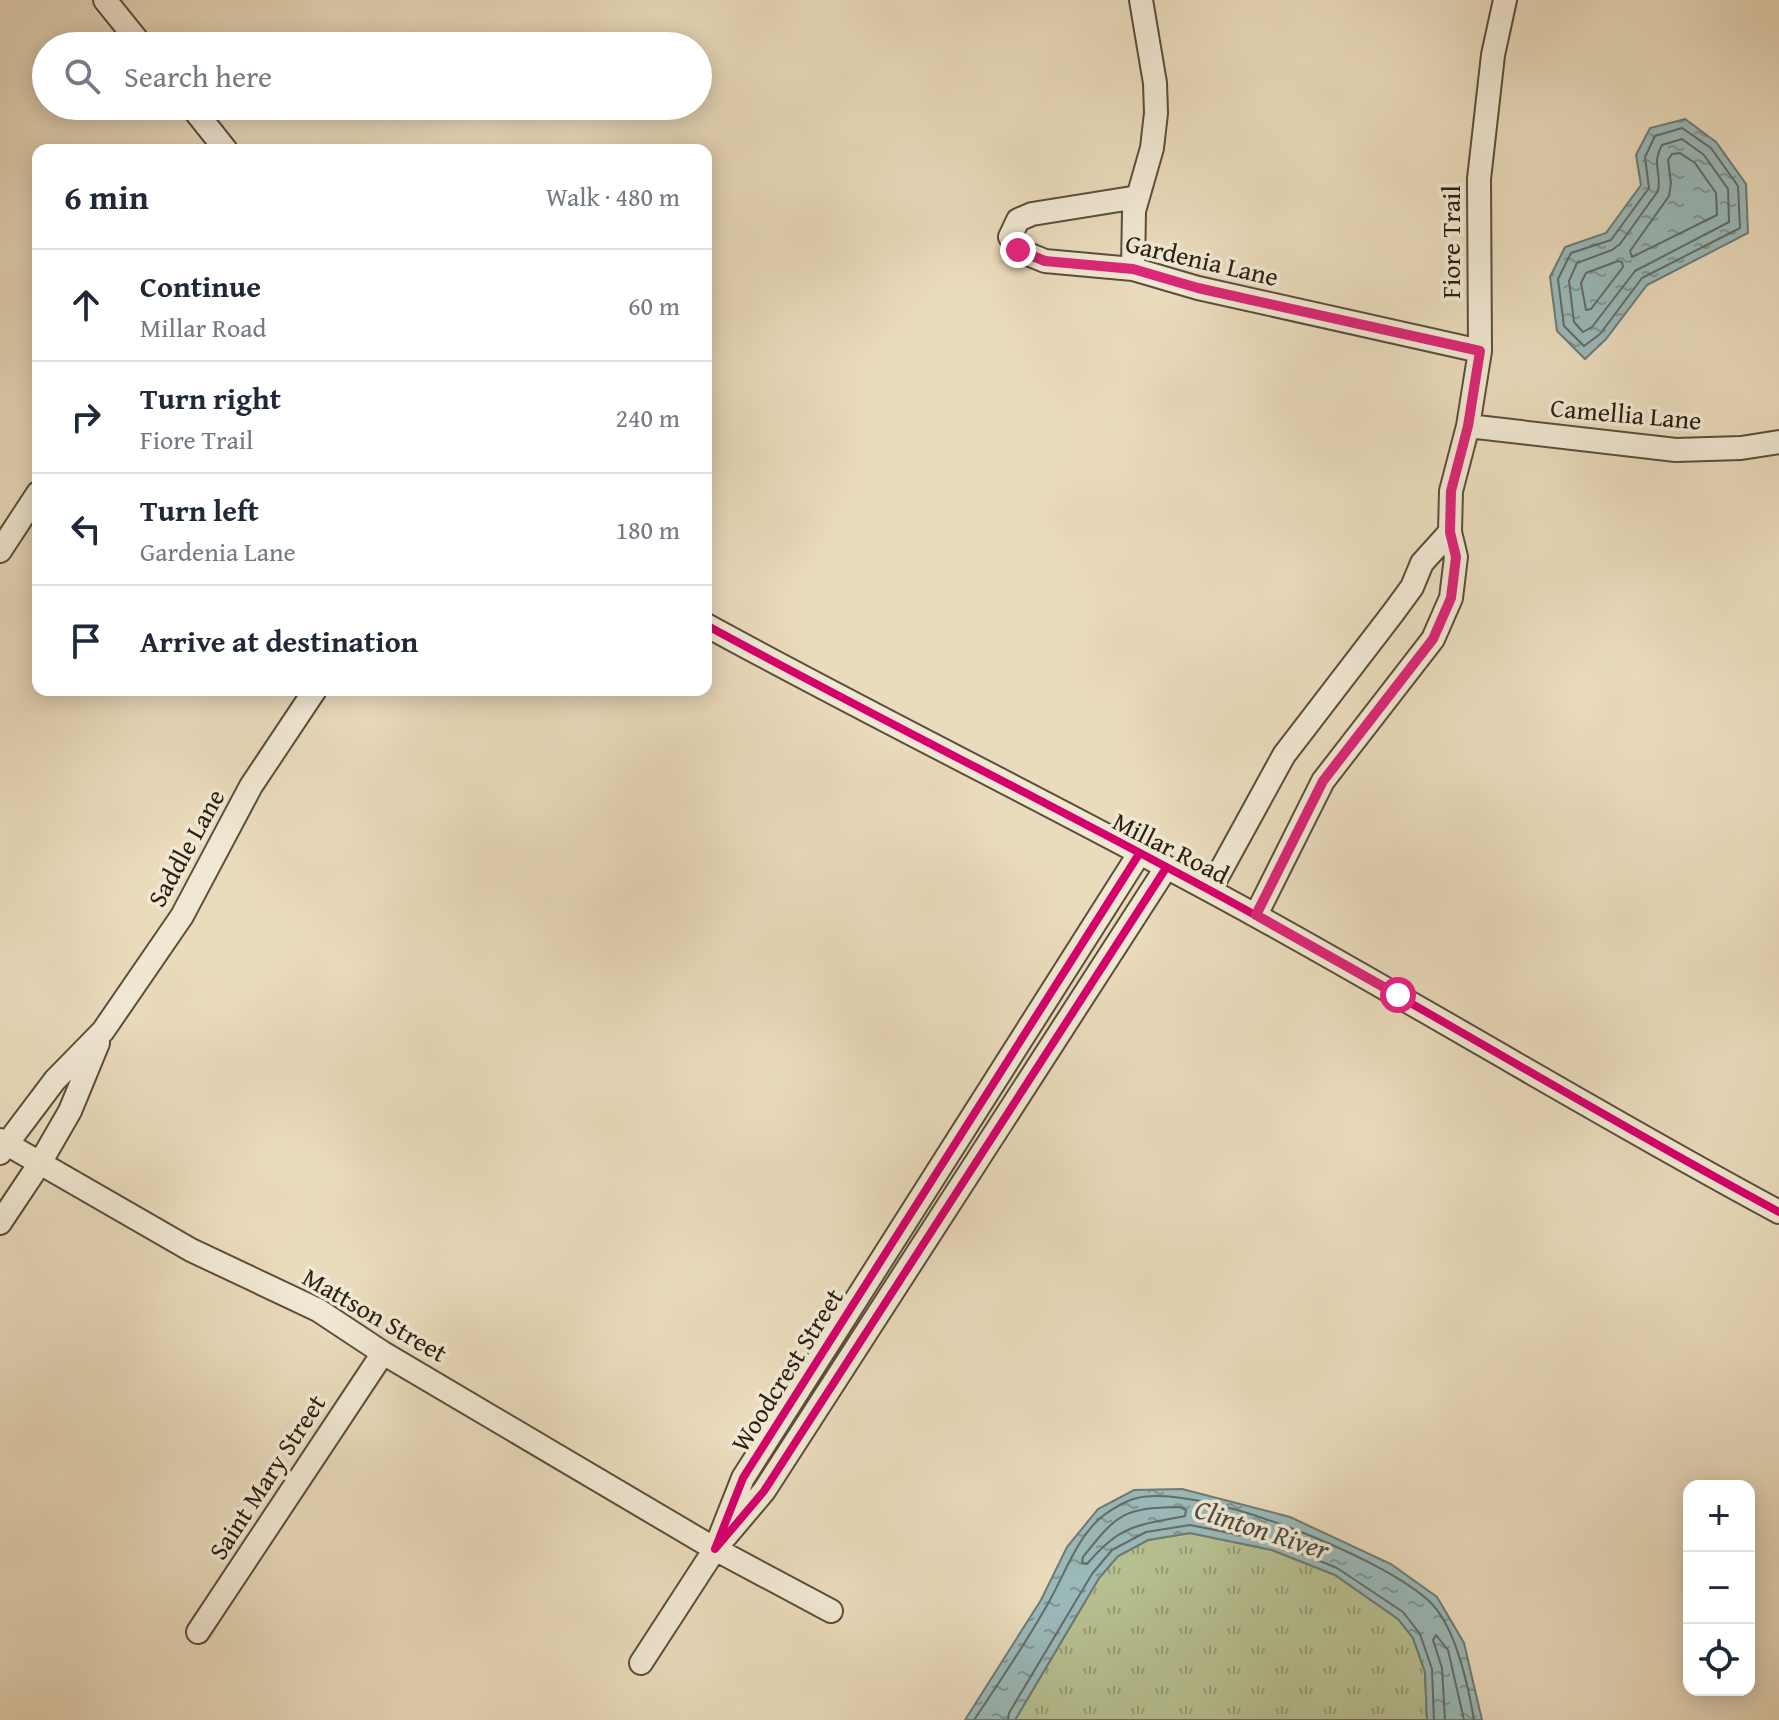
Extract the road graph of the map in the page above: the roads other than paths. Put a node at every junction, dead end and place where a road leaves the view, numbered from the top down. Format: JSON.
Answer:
{"nodes":[{"id":1,"x":105,"y":0,"type":"edge"},
{"id":2,"x":1141,"y":0,"type":"edge"},
{"id":3,"x":1505,"y":0,"type":"edge"},
{"id":4,"x":131,"y":32,"type":"edge"},
{"id":5,"x":202,"y":120,"type":"edge"},
{"id":6,"x":221,"y":144,"type":"edge"},
{"id":7,"x":1138,"y":197,"type":"junction"},
{"id":8,"x":1133,"y":269,"type":"junction"},
{"id":9,"x":1480,"y":351,"type":"junction"},
{"id":10,"x":1468,"y":426,"type":"junction"},
{"id":11,"x":1779,"y":442,"type":"edge"},
{"id":12,"x":32,"y":502,"type":"edge"},
{"id":13,"x":1450,"y":532,"type":"junction"},
{"id":14,"x":0,"y":551,"type":"edge"},
{"id":15,"x":712,"y":628,"type":"edge"},
{"id":16,"x":311,"y":696,"type":"edge"},
{"id":17,"x":1139,"y":854,"type":"junction"},
{"id":18,"x":1166,"y":868,"type":"junction"},
{"id":19,"x":1210,"y":890,"type":"junction"},
{"id":20,"x":1256,"y":915,"type":"junction"},
{"id":21,"x":103,"y":1031,"type":"junction"},
{"id":22,"x":1025,"y":1033,"type":"junction"},
{"id":23,"x":1050,"y":1048,"type":"junction"},
{"id":24,"x":2,"y":1146,"type":"edge"},
{"id":25,"x":40,"y":1163,"type":"junction"},
{"id":26,"x":930,"y":1182,"type":"junction"},
{"id":27,"x":954,"y":1197,"type":"junction"},
{"id":28,"x":1779,"y":1212,"type":"edge"},
{"id":29,"x":0,"y":1223,"type":"edge"},
{"id":30,"x":383,"y":1353,"type":"junction"},
{"id":31,"x":715,"y":1549,"type":"junction"},
{"id":32,"x":831,"y":1611,"type":"dead end"},
{"id":33,"x":198,"y":1632,"type":"dead end"},
{"id":34,"x":641,"y":1663,"type":"dead end"}],
"edges":[{"from":1,"to":4,"type":"street"},
{"from":2,"to":7,"type":"street"},
{"from":3,"to":9,"type":"street","name":"Fiore Trail"},
{"from":5,"to":6,"type":"street"},
{"from":7,"to":8,"type":"street"},
{"from":7,"to":8,"type":"street","name":"Gardenia Lane"},
{"from":8,"to":9,"type":"street","name":"Gardenia Lane"},
{"from":9,"to":10,"type":"street","name":"Fiore Trail"},
{"from":10,"to":11,"type":"street","name":"Camellia Lane"},
{"from":10,"to":13,"type":"street","name":"Fiore Trail"},
{"from":12,"to":14,"type":"street"},
{"from":13,"to":19,"type":"street"},
{"from":13,"to":20,"type":"street","name":"Fiore Trail"},
{"from":15,"to":17,"type":"street","name":"Millar Road"},
{"from":16,"to":21,"type":"street","name":"Saddle Lane"},
{"from":17,"to":18,"type":"street","name":"Millar Road"},
{"from":17,"to":22,"type":"street","name":"Woodcrest Street"},
{"from":18,"to":19,"type":"street","name":"Millar Road"},
{"from":18,"to":23,"type":"street","name":"Woodcrest Street"},
{"from":19,"to":20,"type":"street","name":"Millar Road"},
{"from":20,"to":28,"type":"street","name":"Millar Road"},
{"from":21,"to":24,"type":"street","name":"Saddle Lane"},
{"from":21,"to":25,"type":"street","name":"Saddle Lane"},
{"from":22,"to":23,"type":"street"},
{"from":22,"to":26,"type":"street","name":"Woodcrest Street"},
{"from":23,"to":27,"type":"street","name":"Woodcrest Street"},
{"from":24,"to":25,"type":"street","name":"Mattson Street"},
{"from":25,"to":29,"type":"street","name":"Saddle Lane"},
{"from":25,"to":30,"type":"street","name":"Mattson Street"},
{"from":26,"to":27,"type":"street"},
{"from":26,"to":31,"type":"street","name":"Woodcrest Street"},
{"from":27,"to":31,"type":"street","name":"Woodcrest Street"},
{"from":30,"to":31,"type":"street","name":"Mattson Street"},
{"from":30,"to":33,"type":"street","name":"Saint Mary Street"},
{"from":31,"to":32,"type":"street","name":"Mattson Street"},
{"from":31,"to":34,"type":"street","name":"Woodcrest Street"}]}
